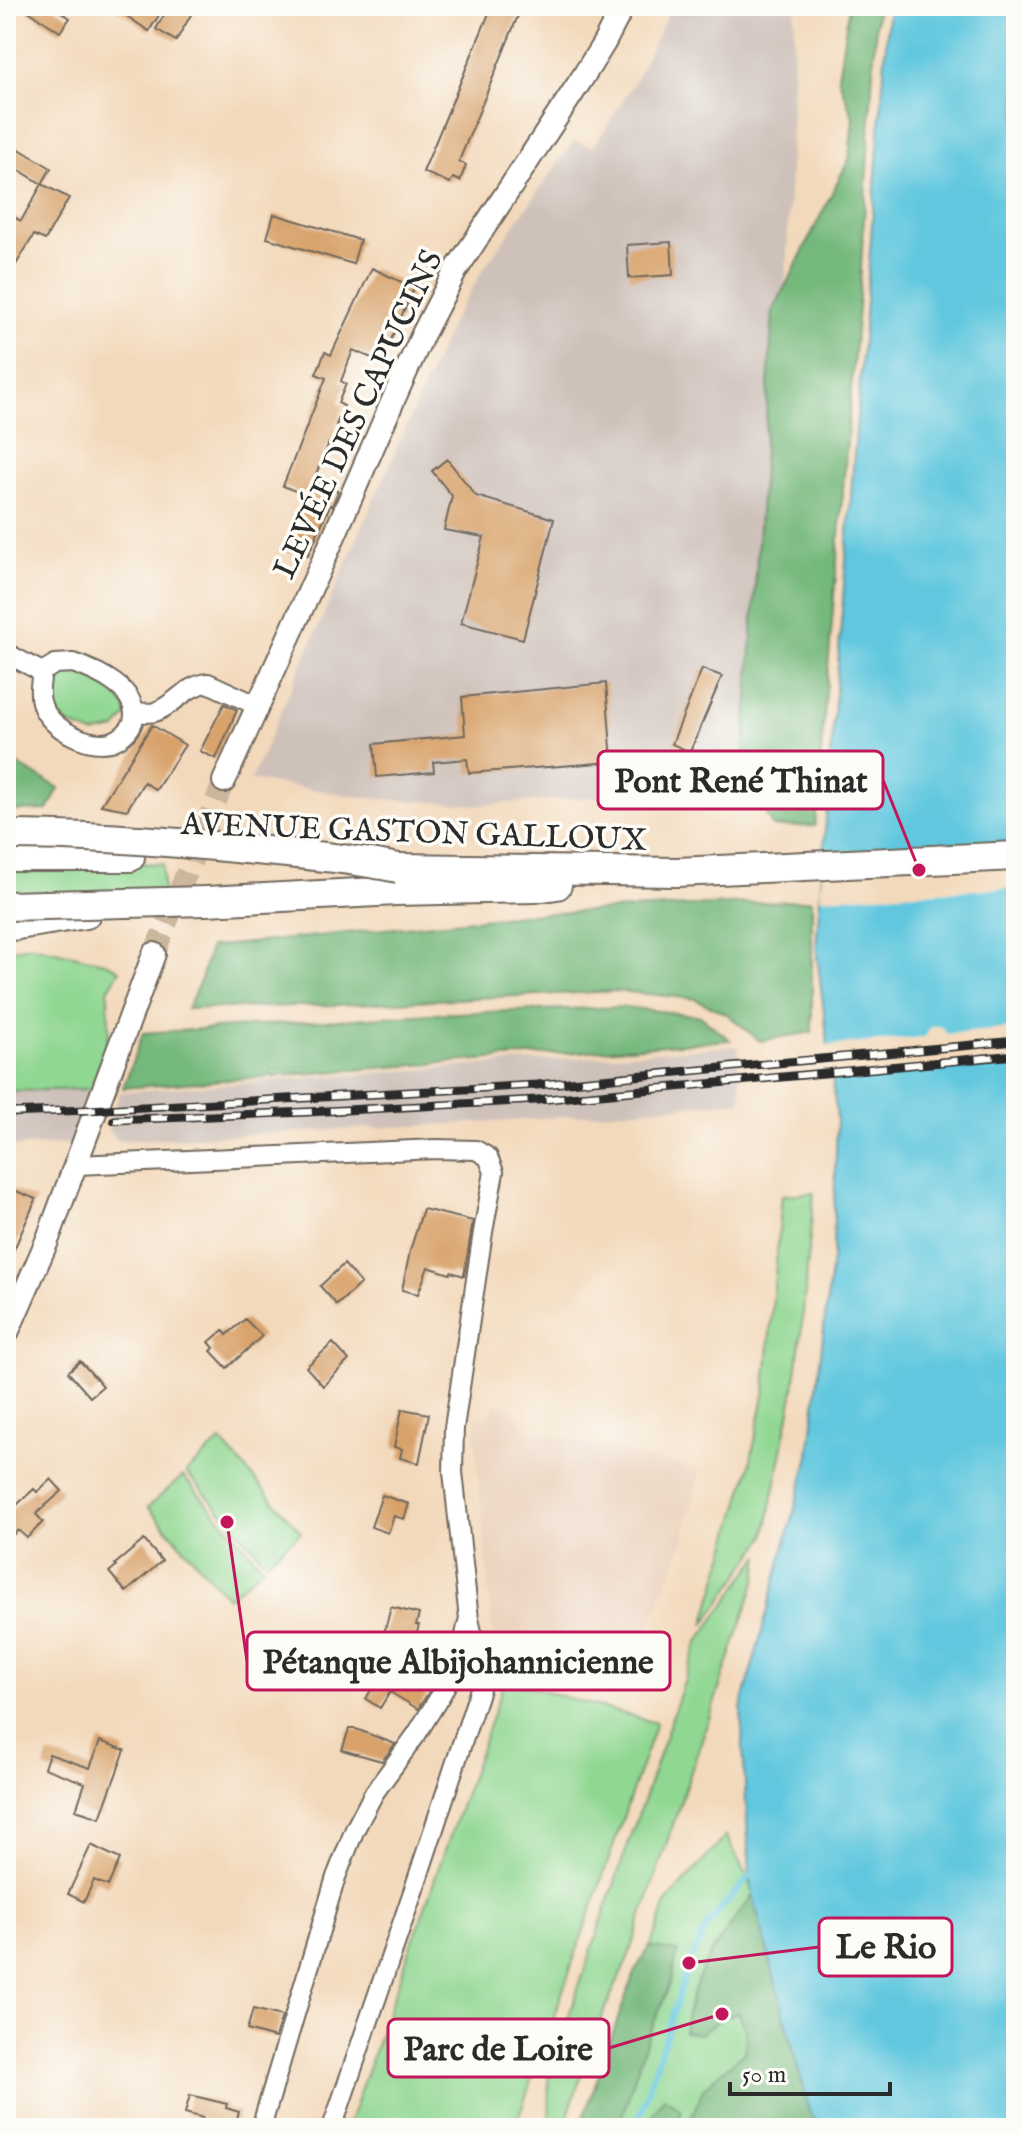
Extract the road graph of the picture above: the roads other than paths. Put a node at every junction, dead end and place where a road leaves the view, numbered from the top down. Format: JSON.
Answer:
{"nodes":[{"id":1,"x":623,"y":6,"type":"edge"},
{"id":2,"x":6,"y":653,"type":"edge"},
{"id":3,"x":42,"y":672,"type":"junction"},
{"id":4,"x":258,"y":706,"type":"junction"},
{"id":5,"x":134,"y":712,"type":"junction"},
{"id":6,"x":224,"y":781,"type":"tunnel mouth"},
{"id":7,"x":6,"y":835,"type":"edge"},
{"id":8,"x":1016,"y":856,"type":"edge"},
{"id":9,"x":6,"y":857,"type":"edge"},
{"id":10,"x":398,"y":868,"type":"junction"},
{"id":11,"x":677,"y":872,"type":"junction"},
{"id":12,"x":206,"y":901,"type":"junction"},
{"id":13,"x":6,"y":906,"type":"edge"},
{"id":14,"x":6,"y":927,"type":"edge"},
{"id":15,"x":154,"y":954,"type":"tunnel mouth"},
{"id":16,"x":77,"y":1165,"type":"junction"},
{"id":17,"x":6,"y":1335,"type":"edge"},
{"id":18,"x":469,"y":1619,"type":"junction"},
{"id":19,"x":261,"y":2128,"type":"edge"},
{"id":20,"x":332,"y":2128,"type":"edge"}],
"edges":[{"from":1,"to":4,"type":"street","name":"LEVÉE DES CAPUCINS"},
{"from":2,"to":3,"type":"street"},
{"from":3,"to":5,"type":"street"},
{"from":3,"to":5,"type":"street"},
{"from":4,"to":5,"type":"street"},
{"from":4,"to":6,"type":"street","name":"LEVÉE DES CAPUCINS"},
{"from":7,"to":10,"type":"main road","bridge":true},
{"from":8,"to":11,"type":"main road"},
{"from":9,"to":10,"type":"main road","name":"AVENUE GASTON GALLOUX","bridge":true},
{"from":10,"to":11,"type":"main road","name":"AVENUE GASTON GALLOUX"},
{"from":11,"to":12,"type":"main road","name":"AVENUE GASTON GALLOUX"},
{"from":12,"to":13,"type":"main road","name":"AVENUE GASTON GALLOUX","bridge":true},
{"from":12,"to":14,"type":"main road","bridge":true},
{"from":15,"to":16,"type":"street"},
{"from":16,"to":17,"type":"street"},
{"from":16,"to":18,"type":"street"},
{"from":18,"to":19,"type":"street"},
{"from":18,"to":20,"type":"street"}]}
